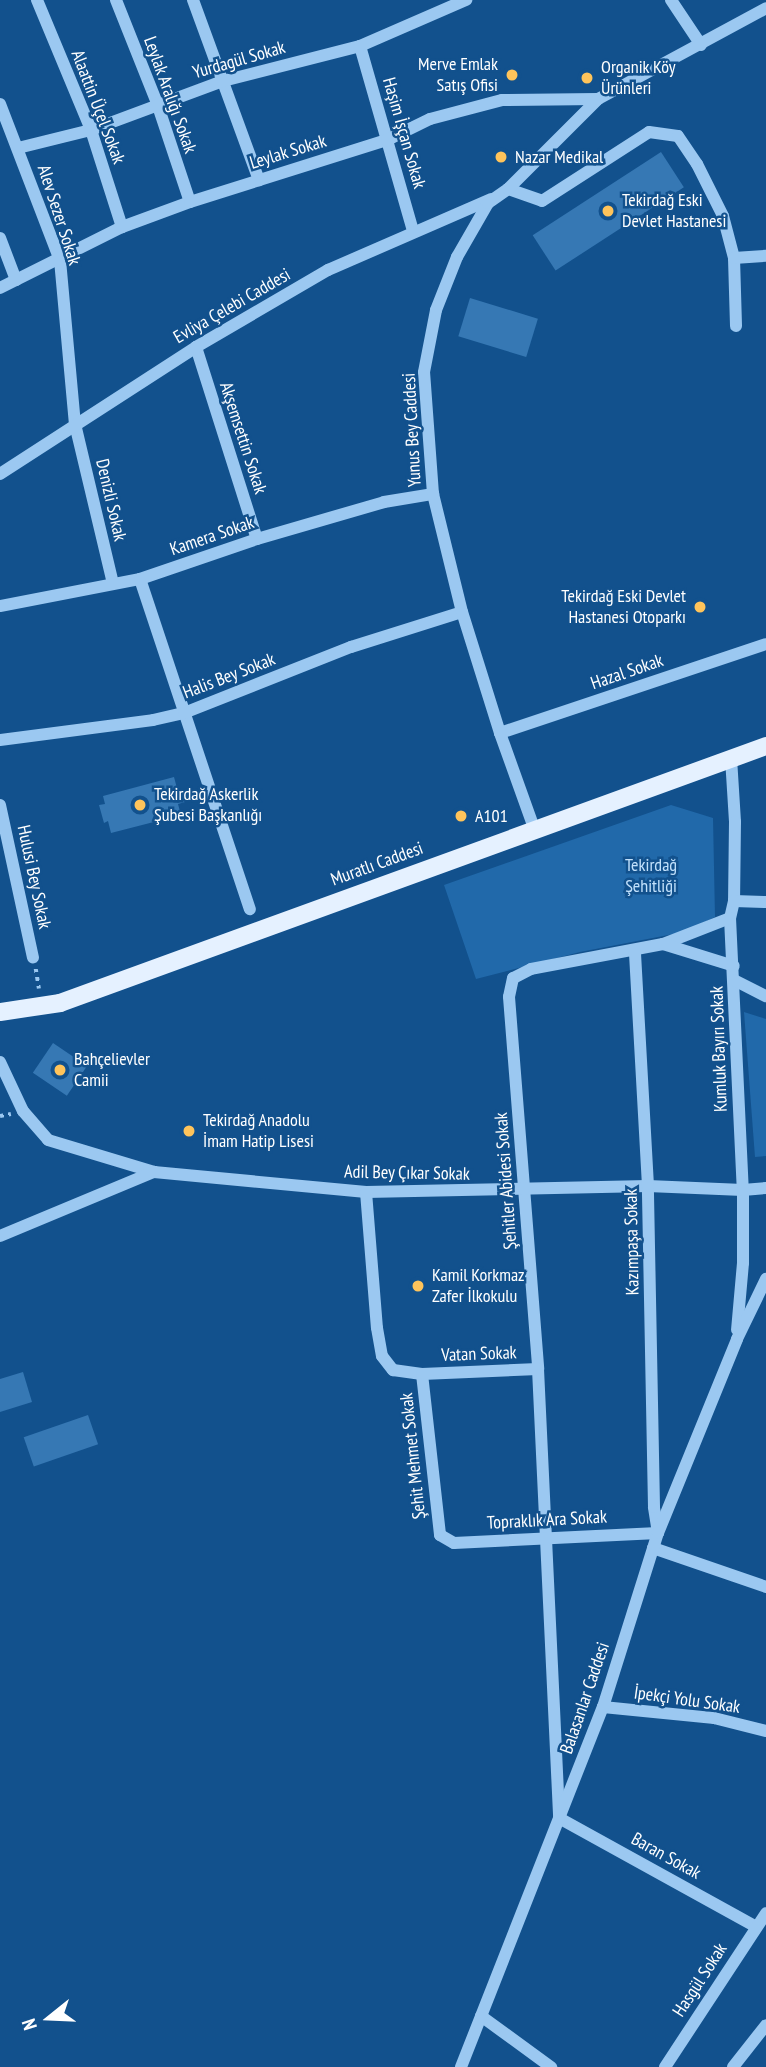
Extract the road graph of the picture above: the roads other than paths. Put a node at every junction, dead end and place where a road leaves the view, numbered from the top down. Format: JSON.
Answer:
{"nodes":[{"id":1,"x":37,"y":0,"type":"edge"},
{"id":2,"x":116,"y":0,"type":"edge"},
{"id":3,"x":193,"y":0,"type":"edge"},
{"id":4,"x":466,"y":0,"type":"edge"},
{"id":5,"x":671,"y":0,"type":"edge"},
{"id":6,"x":766,"y":8,"type":"edge"},
{"id":7,"x":701,"y":45,"type":"junction"},
{"id":8,"x":360,"y":46,"type":"junction"},
{"id":9,"x":223,"y":81,"type":"junction"},
{"id":10,"x":598,"y":99,"type":"junction"},
{"id":11,"x":157,"y":103,"type":"junction"},
{"id":12,"x":0,"y":104,"type":"edge"},
{"id":13,"x":91,"y":130,"type":"junction"},
{"id":14,"x":387,"y":140,"type":"junction"},
{"id":15,"x":18,"y":148,"type":"junction"},
{"id":16,"x":259,"y":180,"type":"junction"},
{"id":17,"x":503,"y":193,"type":"junction"},
{"id":18,"x":190,"y":202,"type":"junction"},
{"id":19,"x":122,"y":227,"type":"junction"},
{"id":20,"x":413,"y":230,"type":"junction"},
{"id":21,"x":0,"y":238,"type":"edge"},
{"id":22,"x":766,"y":256,"type":"edge"},
{"id":23,"x":734,"y":258,"type":"junction"},
{"id":24,"x":60,"y":260,"type":"junction"},
{"id":25,"x":16,"y":280,"type":"junction"},
{"id":26,"x":0,"y":288,"type":"edge"},
{"id":27,"x":736,"y":326,"type":"dead end"},
{"id":28,"x":196,"y":347,"type":"junction"},
{"id":29,"x":75,"y":425,"type":"junction"},
{"id":30,"x":0,"y":474,"type":"edge"},
{"id":31,"x":433,"y":494,"type":"junction"},
{"id":32,"x":257,"y":539,"type":"junction"},
{"id":33,"x":139,"y":579,"type":"junction"},
{"id":34,"x":113,"y":584,"type":"junction"},
{"id":35,"x":0,"y":606,"type":"edge"},
{"id":36,"x":462,"y":612,"type":"junction"},
{"id":37,"x":766,"y":644,"type":"edge"},
{"id":38,"x":184,"y":713,"type":"junction"},
{"id":39,"x":500,"y":733,"type":"junction"},
{"id":40,"x":0,"y":740,"type":"edge"},
{"id":41,"x":766,"y":746,"type":"edge"},
{"id":42,"x":731,"y":758,"type":"junction"},
{"id":43,"x":0,"y":805,"type":"edge"},
{"id":44,"x":534,"y":828,"type":"junction"},
{"id":45,"x":734,"y":901,"type":"junction"},
{"id":46,"x":766,"y":902,"type":"edge"},
{"id":47,"x":250,"y":909,"type":"dead end"},
{"id":48,"x":730,"y":918,"type":"junction"},
{"id":49,"x":663,"y":944,"type":"junction"},
{"id":50,"x":635,"y":950,"type":"junction"},
{"id":51,"x":33,"y":957,"type":"road end"},
{"id":52,"x":734,"y":965,"type":"junction"},
{"id":53,"x":734,"y":979,"type":"junction"},
{"id":54,"x":766,"y":996,"type":"edge"},
{"id":55,"x":0,"y":1012,"type":"edge"},
{"id":56,"x":0,"y":1062,"type":"edge"},
{"id":57,"x":155,"y":1172,"type":"junction"},
{"id":58,"x":648,"y":1186,"type":"junction"},
{"id":59,"x":766,"y":1188,"type":"edge"},
{"id":60,"x":743,"y":1190,"type":"junction"},
{"id":61,"x":525,"y":1191,"type":"junction"},
{"id":62,"x":366,"y":1192,"type":"junction"},
{"id":63,"x":0,"y":1236,"type":"edge"},
{"id":64,"x":766,"y":1279,"type":"edge"},
{"id":65,"x":737,"y":1339,"type":"junction"},
{"id":66,"x":538,"y":1369,"type":"junction"},
{"id":67,"x":422,"y":1374,"type":"junction"},
{"id":68,"x":658,"y":1533,"type":"junction"},
{"id":69,"x":440,"y":1535,"type":"joint"},
{"id":70,"x":548,"y":1536,"type":"junction"},
{"id":71,"x":653,"y":1548,"type":"junction"},
{"id":72,"x":766,"y":1587,"type":"edge"},
{"id":73,"x":603,"y":1707,"type":"junction"},
{"id":74,"x":766,"y":1731,"type":"edge"},
{"id":75,"x":559,"y":1818,"type":"junction"},
{"id":76,"x":766,"y":1913,"type":"edge"},
{"id":77,"x":755,"y":1926,"type":"junction"},
{"id":78,"x":481,"y":2016,"type":"junction"},
{"id":79,"x":766,"y":2025,"type":"edge"},
{"id":80,"x":461,"y":2067,"type":"edge"},
{"id":81,"x":551,"y":2067,"type":"edge"},
{"id":82,"x":665,"y":2067,"type":"edge"},
{"id":83,"x":733,"y":2067,"type":"edge"}],
"edges":[{"from":1,"to":13,"type":"street","name":"Alaattin Üçel Sokak"},
{"from":2,"to":11,"type":"street","name":"Leylak Aralığı Sokak"},
{"from":3,"to":9,"type":"street"},
{"from":4,"to":8,"type":"street","name":"Yurdagül Sokak"},
{"from":5,"to":7,"type":"street"},
{"from":6,"to":7,"type":"street","name":"Yunus Bey Caddesi"},
{"from":7,"to":10,"type":"street","name":"Yunus Bey Caddesi"},
{"from":8,"to":9,"type":"street","name":"Yurdagül Sokak"},
{"from":8,"to":14,"type":"street","name":"Haşim İşçan Sokak"},
{"from":9,"to":11,"type":"street","name":"Yurdagül Sokak"},
{"from":9,"to":16,"type":"street"},
{"from":10,"to":14,"type":"street","name":"Leylak Sokak"},
{"from":10,"to":17,"type":"street","name":"Yunus Bey Caddesi"},
{"from":11,"to":13,"type":"street","name":"Yurdagül Sokak"},
{"from":11,"to":18,"type":"street","name":"Leylak Aralığı Sokak"},
{"from":12,"to":15,"type":"street","name":"Alev Sezer Sokak"},
{"from":13,"to":15,"type":"street","name":"Yurdagül Sokak"},
{"from":13,"to":19,"type":"street","name":"Alaattin Üçel Sokak"},
{"from":14,"to":16,"type":"street","name":"Leylak Sokak"},
{"from":14,"to":20,"type":"street","name":"Haşim İşçan Sokak"},
{"from":15,"to":24,"type":"street","name":"Alev Sezer Sokak"},
{"from":16,"to":18,"type":"street","name":"Leylak Sokak"},
{"from":17,"to":20,"type":"street","name":"Evliya Çelebi Caddesi"},
{"from":17,"to":23,"type":"street"},
{"from":17,"to":31,"type":"street","name":"Yunus Bey Caddesi"},
{"from":18,"to":19,"type":"street","name":"Leylak Sokak"},
{"from":19,"to":24,"type":"street","name":"Leylak Sokak"},
{"from":20,"to":28,"type":"street","name":"Evliya Çelebi Caddesi"},
{"from":21,"to":25,"type":"street"},
{"from":22,"to":23,"type":"street"},
{"from":23,"to":27,"type":"street"},
{"from":24,"to":25,"type":"street","name":"Leylak Sokak"},
{"from":24,"to":29,"type":"street","name":"Alev Sezer Sokak"},
{"from":25,"to":26,"type":"street","name":"Leylak Sokak"},
{"from":28,"to":29,"type":"street","name":"Evliya Çelebi Caddesi"},
{"from":28,"to":32,"type":"street","name":"Akşemsettin Sokak"},
{"from":29,"to":30,"type":"street","name":"Evliya Çelebi Caddesi"},
{"from":29,"to":34,"type":"street","name":"Denizli Sokak"},
{"from":31,"to":32,"type":"street","name":"Kamera Sokak"},
{"from":31,"to":36,"type":"street","name":"Yunus Bey Caddesi"},
{"from":32,"to":33,"type":"street","name":"Kamera Sokak"},
{"from":33,"to":34,"type":"street","name":"Kamera Sokak"},
{"from":33,"to":38,"type":"street"},
{"from":34,"to":35,"type":"street","name":"Kamera Sokak"},
{"from":36,"to":38,"type":"street","name":"Halis Bey Sokak"},
{"from":36,"to":39,"type":"street","name":"Yunus Bey Caddesi"},
{"from":37,"to":39,"type":"street","name":"Hazal Sokak"},
{"from":38,"to":40,"type":"street","name":"Halis Bey Sokak"},
{"from":38,"to":47,"type":"street"},
{"from":39,"to":44,"type":"street","name":"Yunus Bey Caddesi"},
{"from":41,"to":42,"type":"main road","name":"Muratlı Caddesi"},
{"from":42,"to":44,"type":"main road","name":"Muratlı Caddesi"},
{"from":42,"to":45,"type":"street","name":"Kumluk Bayırı Sokak"},
{"from":43,"to":51,"type":"street","name":"Hulusi Bey Sokak"},
{"from":44,"to":55,"type":"main road","name":"Muratlı Caddesi"},
{"from":45,"to":46,"type":"street"},
{"from":45,"to":48,"type":"street","name":"Kumluk Bayırı Sokak"},
{"from":48,"to":49,"type":"street","name":"Şehitler Abidesi Sokak"},
{"from":48,"to":52,"type":"street","name":"Kumluk Bayırı Sokak"},
{"from":49,"to":50,"type":"street","name":"Şehitler Abidesi Sokak"},
{"from":49,"to":52,"type":"street"},
{"from":50,"to":58,"type":"street","name":"Kazımpaşa Sokak"},
{"from":50,"to":61,"type":"street","name":"Şehitler Abidesi Sokak"},
{"from":52,"to":53,"type":"street","name":"Kumluk Bayırı Sokak"},
{"from":53,"to":54,"type":"street"},
{"from":53,"to":60,"type":"street","name":"Kumluk Bayırı Sokak"},
{"from":56,"to":57,"type":"street","name":"Adil Bey Çıkar Sokak"},
{"from":57,"to":62,"type":"street","name":"Adil Bey Çıkar Sokak"},
{"from":57,"to":63,"type":"street","name":"Adil Bey Çıkar Sokak"},
{"from":58,"to":60,"type":"street","name":"Adil Bey Çıkar Sokak"},
{"from":58,"to":61,"type":"street","name":"Adil Bey Çıkar Sokak"},
{"from":58,"to":68,"type":"street","name":"Kazımpaşa Sokak"},
{"from":59,"to":60,"type":"street","name":"Adil Bey Çıkar Sokak"},
{"from":60,"to":65,"type":"street","name":"Kumluk Bayırı Sokak"},
{"from":61,"to":62,"type":"street","name":"Adil Bey Çıkar Sokak"},
{"from":61,"to":66,"type":"street","name":"Şehitler Abidesi Sokak"},
{"from":62,"to":67,"type":"street","name":"Şehit Mehmet Sokak"},
{"from":64,"to":65,"type":"street"},
{"from":65,"to":68,"type":"street","name":"Balasanlar Caddesi"},
{"from":66,"to":67,"type":"street","name":"Vatan Sokak"},
{"from":66,"to":70,"type":"street","name":"Şehitler Abidesi Sokak"},
{"from":67,"to":69,"type":"street","name":"Şehit Mehmet Sokak"},
{"from":68,"to":70,"type":"street","name":"Topraklık Ara Sokak"},
{"from":68,"to":71,"type":"street","name":"Balasanlar Caddesi"},
{"from":69,"to":70,"type":"street","name":"Topraklık Ara Sokak"},
{"from":70,"to":75,"type":"street","name":"Şehitler Abidesi Sokak"},
{"from":71,"to":72,"type":"street"},
{"from":71,"to":73,"type":"street","name":"Balasanlar Caddesi"},
{"from":73,"to":74,"type":"street","name":"İpekçi Yolu Sokak"},
{"from":73,"to":75,"type":"street","name":"Balasanlar Caddesi"},
{"from":75,"to":77,"type":"street","name":"Baran Sokak"},
{"from":75,"to":78,"type":"street","name":"Balasanlar Caddesi"},
{"from":76,"to":77,"type":"street","name":"Hasgül Sokak"},
{"from":77,"to":82,"type":"street","name":"Hasgül Sokak"},
{"from":78,"to":80,"type":"street","name":"Balasanlar Caddesi"},
{"from":78,"to":81,"type":"street"},
{"from":79,"to":83,"type":"street"}]}
